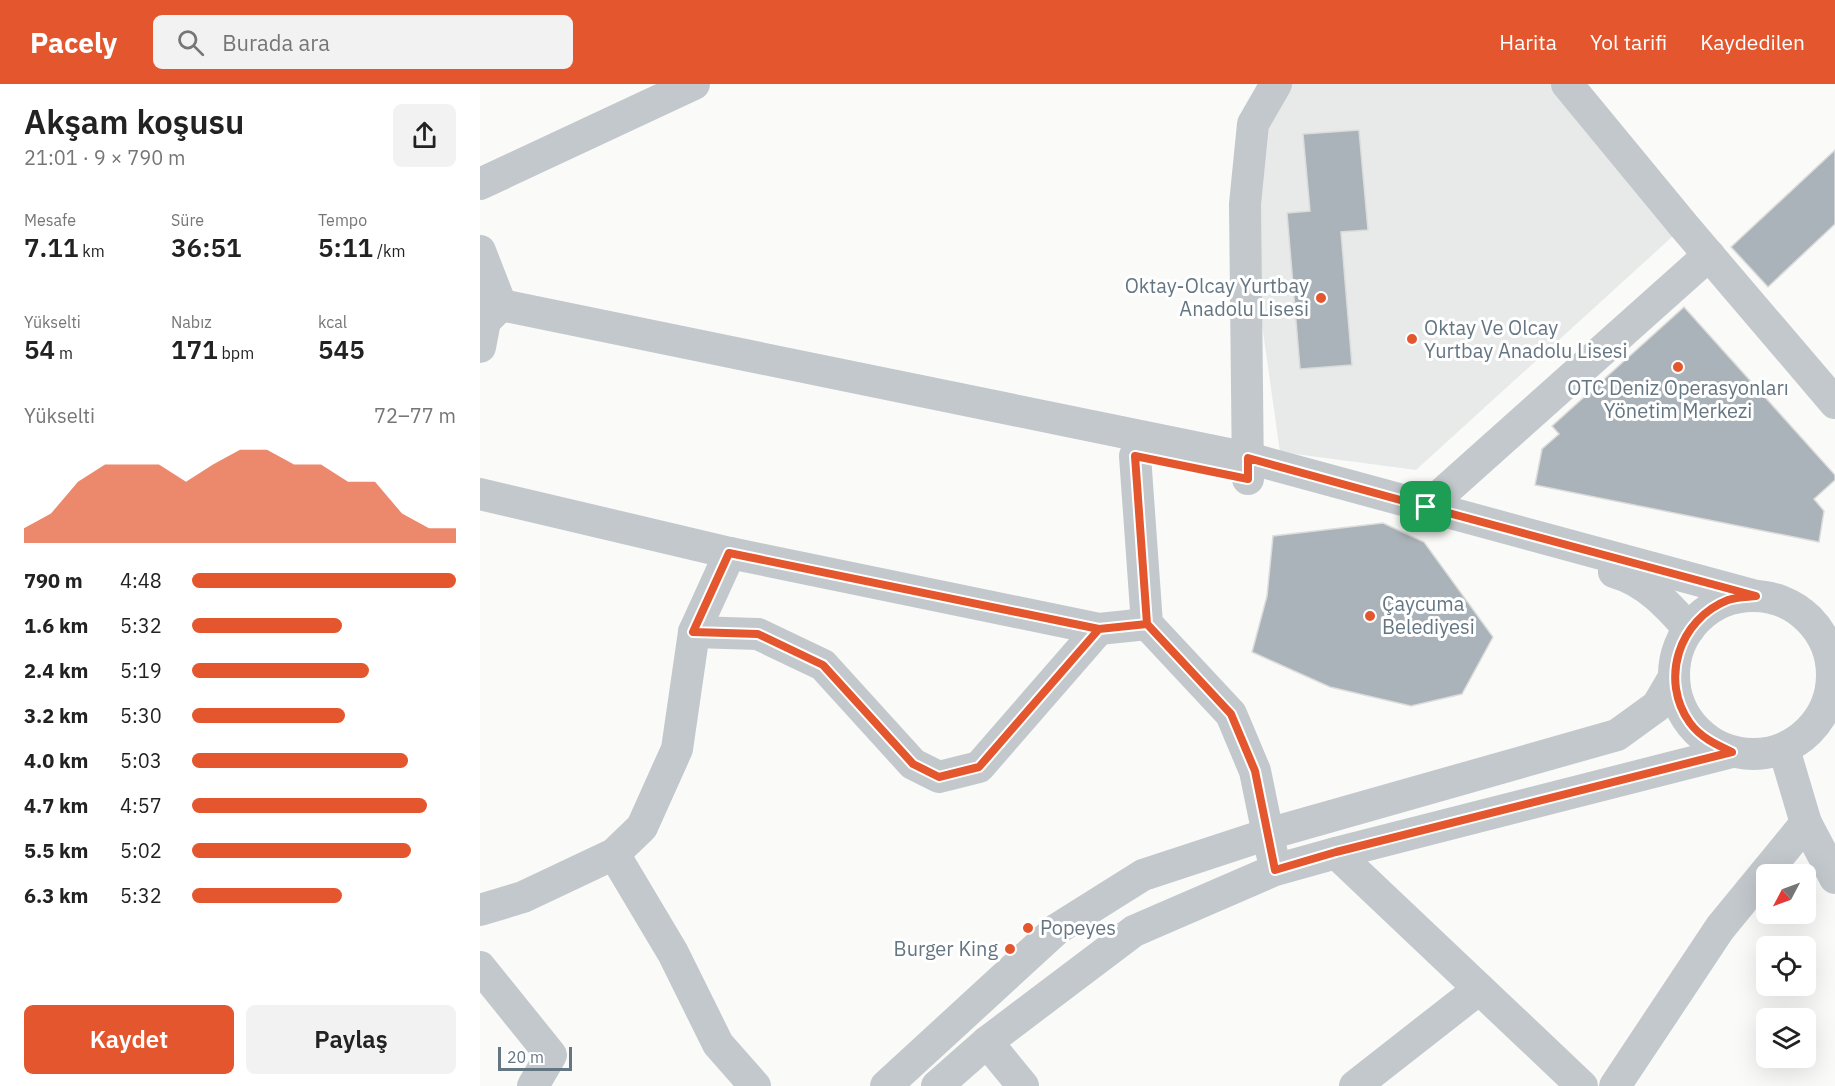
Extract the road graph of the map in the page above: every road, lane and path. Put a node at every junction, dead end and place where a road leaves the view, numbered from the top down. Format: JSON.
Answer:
{"nodes":[{"id":1,"x":694,"y":84,"type":"edge"},
{"id":2,"x":1276,"y":84,"type":"edge"},
{"id":3,"x":1567,"y":84,"type":"edge"},
{"id":4,"x":480,"y":184,"type":"edge"},
{"id":5,"x":480,"y":251,"type":"edge"},
{"id":6,"x":1709,"y":255,"type":"junction"},
{"id":7,"x":485,"y":319,"type":"edge"},
{"id":8,"x":1835,"y":403,"type":"edge"},
{"id":9,"x":1135,"y":456,"type":"junction"},
{"id":10,"x":1248,"y":469,"type":"junction"},
{"id":11,"x":480,"y":494,"type":"edge"},
{"id":12,"x":1426,"y":507,"type":"junction"},
{"id":13,"x":729,"y":553,"type":"junction"},
{"id":14,"x":1756,"y":596,"type":"junction"},
{"id":15,"x":1820,"y":616,"type":"edge"},
{"id":16,"x":1147,"y":624,"type":"junction"},
{"id":17,"x":1099,"y":629,"type":"junction"},
{"id":18,"x":1689,"y":629,"type":"junction"},
{"id":19,"x":693,"y":632,"type":"junction"},
{"id":20,"x":1674,"y":677,"type":"junction"},
{"id":21,"x":1835,"y":721,"type":"edge"},
{"id":22,"x":1795,"y":742,"type":"junction"},
{"id":23,"x":1732,"y":752,"type":"junction"},
{"id":24,"x":1806,"y":823,"type":"junction"},
{"id":25,"x":1268,"y":834,"type":"junction"},
{"id":26,"x":1336,"y":852,"type":"junction"},
{"id":27,"x":614,"y":854,"type":"junction"},
{"id":28,"x":1275,"y":870,"type":"junction"},
{"id":29,"x":1835,"y":878,"type":"edge"},
{"id":30,"x":480,"y":910,"type":"edge"},
{"id":31,"x":480,"y":968,"type":"edge"},
{"id":32,"x":1479,"y":988,"type":"junction"},
{"id":33,"x":987,"y":1042,"type":"junction"},
{"id":34,"x":533,"y":1086,"type":"edge"},
{"id":35,"x":755,"y":1086,"type":"edge"},
{"id":36,"x":886,"y":1086,"type":"edge"},
{"id":37,"x":937,"y":1086,"type":"edge"},
{"id":38,"x":1023,"y":1086,"type":"edge"},
{"id":39,"x":1355,"y":1086,"type":"edge"},
{"id":40,"x":1582,"y":1086,"type":"edge"},
{"id":41,"x":1615,"y":1086,"type":"edge"}],
"edges":[{"from":1,"to":4,"type":"street"},
{"from":2,"to":10,"type":"street"},
{"from":3,"to":6,"type":"street"},
{"from":5,"to":7,"type":"street"},
{"from":6,"to":8,"type":"street"},
{"from":6,"to":12,"type":"street"},
{"from":7,"to":9,"type":"street"},
{"from":7,"to":10,"type":"street"},
{"from":9,"to":10,"type":"street"},
{"from":9,"to":16,"type":"street"},
{"from":10,"to":12,"type":"street"},
{"from":10,"to":18,"type":"street"},
{"from":11,"to":13,"type":"street"},
{"from":12,"to":14,"type":"street"},
{"from":13,"to":17,"type":"street"},
{"from":13,"to":19,"type":"street"},
{"from":14,"to":15,"type":"street"},
{"from":14,"to":18,"type":"street"},
{"from":15,"to":22,"type":"street"},
{"from":16,"to":17,"type":"street"},
{"from":16,"to":25,"type":"street"},
{"from":17,"to":19,"type":"street"},
{"from":18,"to":20,"type":"street"},
{"from":19,"to":27,"type":"street"},
{"from":20,"to":23,"type":"street"},
{"from":20,"to":25,"type":"street"},
{"from":21,"to":22,"type":"street"},
{"from":22,"to":23,"type":"street"},
{"from":22,"to":24,"type":"street"},
{"from":23,"to":26,"type":"street"},
{"from":24,"to":29,"type":"street"},
{"from":24,"to":41,"type":"street"},
{"from":25,"to":28,"type":"street"},
{"from":25,"to":36,"type":"street"},
{"from":26,"to":28,"type":"street"},
{"from":26,"to":32,"type":"street"},
{"from":27,"to":30,"type":"street"},
{"from":27,"to":35,"type":"street"},
{"from":28,"to":33,"type":"street"},
{"from":31,"to":34,"type":"street"},
{"from":32,"to":39,"type":"street"},
{"from":32,"to":40,"type":"street"},
{"from":33,"to":37,"type":"street"},
{"from":33,"to":38,"type":"street"}]}
